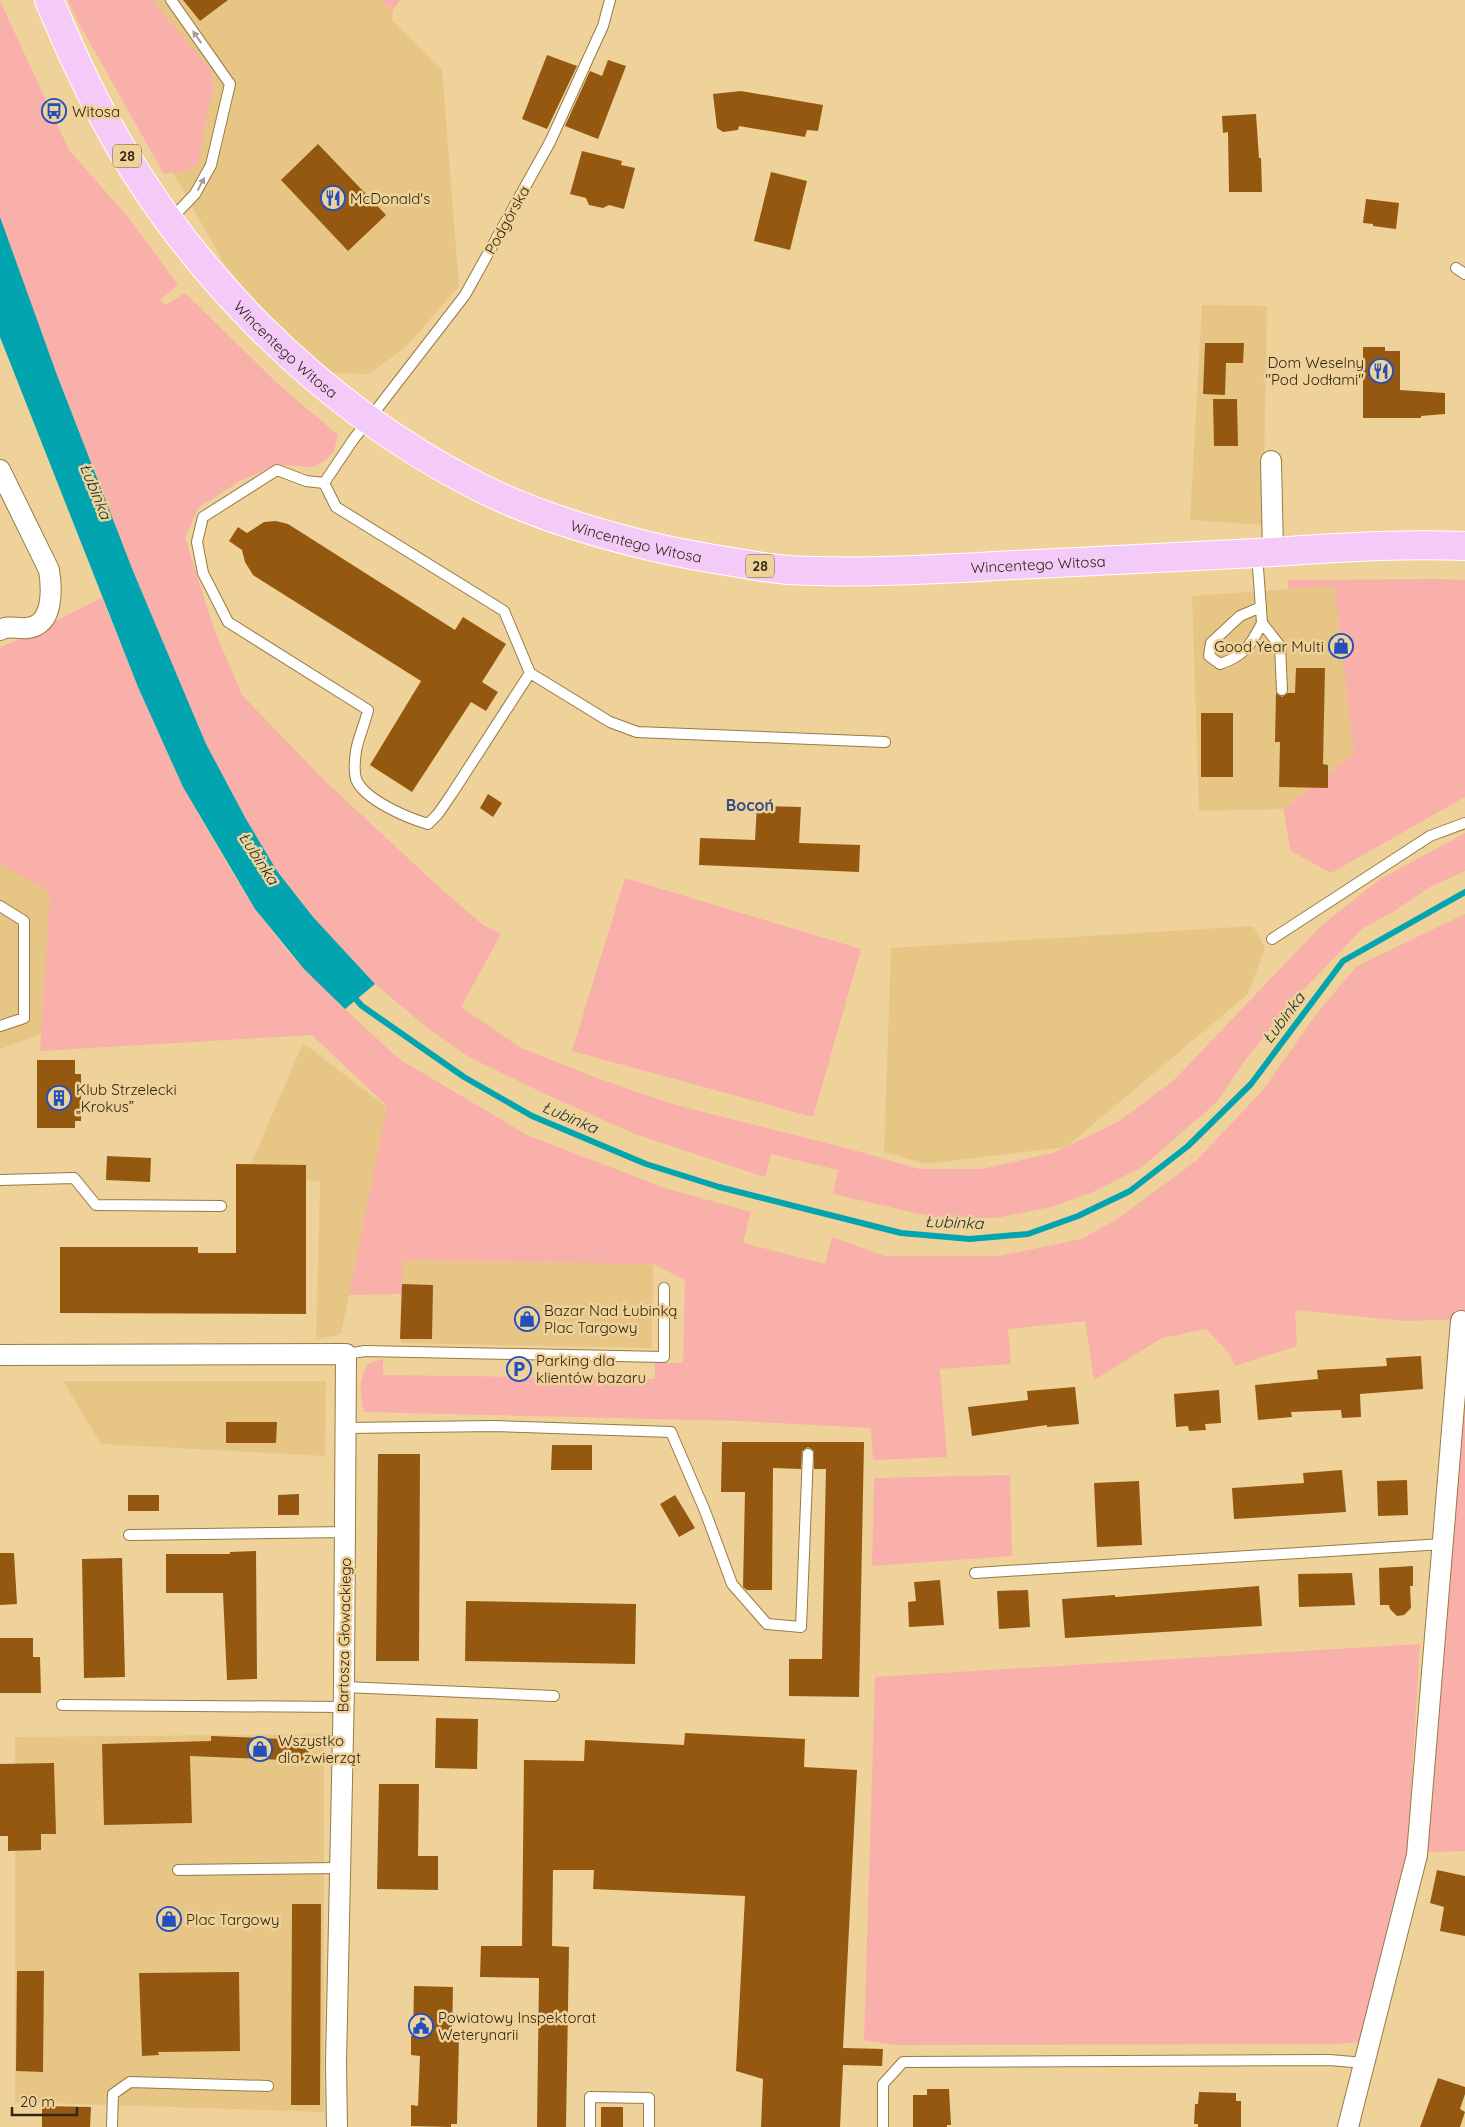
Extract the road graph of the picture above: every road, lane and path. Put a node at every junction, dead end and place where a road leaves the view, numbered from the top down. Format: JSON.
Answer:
{"nodes":[{"id":1,"x":48,"y":0,"type":"edge"},
{"id":2,"x":171,"y":0,"type":"edge"},
{"id":3,"x":610,"y":0,"type":"edge"},
{"id":4,"x":169,"y":221,"type":"junction"},
{"id":5,"x":368,"y":420,"type":"junction"},
{"id":6,"x":1271,"y":461,"type":"dead end"},
{"id":7,"x":0,"y":470,"type":"edge"},
{"id":8,"x":324,"y":483,"type":"junction"},
{"id":9,"x":1465,"y":546,"type":"edge"},
{"id":10,"x":1265,"y":552,"type":"junction"},
{"id":11,"x":1261,"y":607,"type":"junction"},
{"id":12,"x":1262,"y":623,"type":"junction"},
{"id":13,"x":0,"y":630,"type":"edge"},
{"id":14,"x":530,"y":674,"type":"junction"},
{"id":15,"x":1282,"y":690,"type":"dead end"},
{"id":16,"x":885,"y":742,"type":"dead end"},
{"id":17,"x":1465,"y":823,"type":"edge"},
{"id":18,"x":0,"y":906,"type":"edge"},
{"id":19,"x":1272,"y":939,"type":"dead end"},
{"id":20,"x":0,"y":1026,"type":"edge"},
{"id":21,"x":0,"y":1180,"type":"edge"},
{"id":22,"x":221,"y":1206,"type":"dead end"},
{"id":23,"x":664,"y":1288,"type":"dead end"},
{"id":24,"x":1461,"y":1321,"type":"dead end"},
{"id":25,"x":346,"y":1354,"type":"junction"},
{"id":26,"x":0,"y":1355,"type":"edge"},
{"id":27,"x":346,"y":1428,"type":"junction"},
{"id":28,"x":808,"y":1454,"type":"dead end"},
{"id":29,"x":345,"y":1532,"type":"junction"},
{"id":30,"x":129,"y":1535,"type":"dead end"},
{"id":31,"x":1443,"y":1544,"type":"junction"},
{"id":32,"x":975,"y":1573,"type":"dead end"},
{"id":33,"x":344,"y":1687,"type":"junction"},
{"id":34,"x":554,"y":1696,"type":"dead end"},
{"id":35,"x":62,"y":1705,"type":"dead end"},
{"id":36,"x":343,"y":1707,"type":"junction"},
{"id":37,"x":339,"y":1868,"type":"junction"},
{"id":38,"x":178,"y":1870,"type":"dead end"},
{"id":39,"x":1365,"y":2063,"type":"junction"},
{"id":40,"x":268,"y":2086,"type":"dead end"},
{"id":41,"x":112,"y":2127,"type":"edge"},
{"id":42,"x":337,"y":2127,"type":"edge"},
{"id":43,"x":590,"y":2127,"type":"edge"},
{"id":44,"x":649,"y":2127,"type":"edge"},
{"id":45,"x":884,"y":2127,"type":"edge"},
{"id":46,"x":1348,"y":2127,"type":"edge"}],
"edges":[{"from":1,"to":4,"type":"main road","name":"Wincentego Witosa","number":"28"},
{"from":4,"to":2,"type":"lane","one_way":true},
{"from":3,"to":5,"type":"lane","name":"Podgórska"},
{"from":4,"to":5,"type":"main road","name":"Wincentego Witosa","number":"28"},
{"from":5,"to":8,"type":"lane","name":"Podgórska"},
{"from":5,"to":10,"type":"main road","name":"Wincentego Witosa","number":"28"},
{"from":6,"to":10,"type":"street"},
{"from":7,"to":13,"type":"street"},
{"from":8,"to":14,"type":"lane"},
{"from":8,"to":14,"type":"lane"},
{"from":9,"to":10,"type":"main road","name":"Wincentego Witosa","number":"28"},
{"from":10,"to":11,"type":"lane"},
{"from":11,"to":12,"type":"lane"},
{"from":11,"to":12,"type":"lane"},
{"from":12,"to":15,"type":"lane"},
{"from":14,"to":16,"type":"lane"},
{"from":17,"to":19,"type":"lane"},
{"from":18,"to":20,"type":"lane"},
{"from":21,"to":22,"type":"lane"},
{"from":23,"to":25,"type":"lane"},
{"from":24,"to":31,"type":"street"},
{"from":25,"to":26,"type":"street"},
{"from":25,"to":27,"type":"street","name":"Bartosza Głowackiego"},
{"from":27,"to":28,"type":"lane"},
{"from":27,"to":29,"type":"street","name":"Bartosza Głowackiego"},
{"from":29,"to":30,"type":"lane"},
{"from":29,"to":33,"type":"street","name":"Bartosza Głowackiego"},
{"from":31,"to":32,"type":"lane"},
{"from":31,"to":39,"type":"street"},
{"from":33,"to":34,"type":"lane"},
{"from":33,"to":36,"type":"street","name":"Bartosza Głowackiego"},
{"from":35,"to":36,"type":"lane"},
{"from":36,"to":37,"type":"street","name":"Bartosza Głowackiego"},
{"from":37,"to":38,"type":"lane"},
{"from":37,"to":42,"type":"street","name":"Bartosza Głowackiego"},
{"from":39,"to":45,"type":"lane"},
{"from":39,"to":46,"type":"street"},
{"from":40,"to":41,"type":"lane"},
{"from":43,"to":44,"type":"lane"}]}
